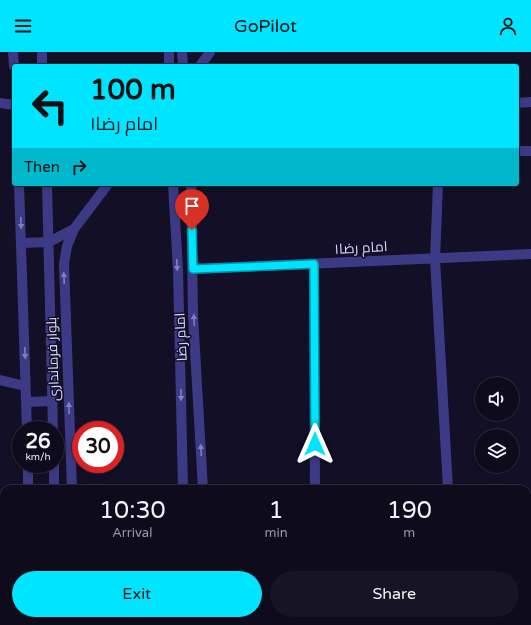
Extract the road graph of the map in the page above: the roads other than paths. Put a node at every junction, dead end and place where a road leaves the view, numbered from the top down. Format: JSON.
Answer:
{"nodes":[{"id":1,"x":14,"y":52,"type":"edge"},
{"id":2,"x":42,"y":52,"type":"edge"},
{"id":3,"x":169,"y":52,"type":"edge"},
{"id":4,"x":182,"y":52,"type":"edge"},
{"id":5,"x":210,"y":52,"type":"edge"},
{"id":6,"x":14,"y":64,"type":"edge"},
{"id":7,"x":42,"y":64,"type":"edge"},
{"id":8,"x":169,"y":64,"type":"edge"},
{"id":9,"x":183,"y":64,"type":"edge"},
{"id":10,"x":201,"y":64,"type":"edge"},
{"id":11,"x":531,"y":102,"type":"edge"},
{"id":12,"x":0,"y":103,"type":"edge"},
{"id":13,"x":519,"y":103,"type":"edge"},
{"id":14,"x":12,"y":105,"type":"edge"},
{"id":15,"x":519,"y":151,"type":"edge"},
{"id":16,"x":531,"y":151,"type":"edge"},
{"id":17,"x":19,"y":186,"type":"edge"},
{"id":18,"x":47,"y":186,"type":"edge"},
{"id":19,"x":106,"y":186,"type":"edge"},
{"id":20,"x":173,"y":186,"type":"edge"},
{"id":21,"x":191,"y":186,"type":"edge"},
{"id":22,"x":438,"y":186,"type":"edge"},
{"id":23,"x":74,"y":229,"type":"junction"},
{"id":24,"x":49,"y":242,"type":"junction"},
{"id":25,"x":22,"y":243,"type":"junction"},
{"id":26,"x":531,"y":254,"type":"edge"},
{"id":27,"x":435,"y":259,"type":"junction"},
{"id":28,"x":314,"y":264,"type":"junction"},
{"id":29,"x":193,"y":269,"type":"junction"},
{"id":30,"x":0,"y":380,"type":"edge"},
{"id":31,"x":26,"y":386,"type":"junction"},
{"id":32,"x":52,"y":401,"type":"junction"},
{"id":33,"x":26,"y":402,"type":"junction"},
{"id":34,"x":27,"y":421,"type":"edge"},
{"id":35,"x":53,"y":421,"type":"edge"},
{"id":36,"x":28,"y":473,"type":"edge"},
{"id":37,"x":54,"y":473,"type":"edge"},
{"id":38,"x":28,"y":485,"type":"edge"},
{"id":39,"x":54,"y":485,"type":"edge"},
{"id":40,"x":72,"y":485,"type":"edge"},
{"id":41,"x":183,"y":485,"type":"edge"},
{"id":42,"x":203,"y":485,"type":"edge"},
{"id":43,"x":315,"y":485,"type":"edge"},
{"id":44,"x":448,"y":485,"type":"edge"}],
"edges":[{"from":1,"to":6,"type":"street"},
{"from":2,"to":7,"type":"street"},
{"from":3,"to":8,"type":"street"},
{"from":4,"to":9,"type":"street"},
{"from":5,"to":10,"type":"street"},
{"from":11,"to":13,"type":"street"},
{"from":12,"to":14,"type":"street"},
{"from":15,"to":16,"type":"street"},
{"from":17,"to":25,"type":"street","one_way":true},
{"from":18,"to":24,"type":"street","name":"بلوار فرمانداری"},
{"from":19,"to":23,"type":"street"},
{"from":20,"to":41,"type":"street","name":"امام رضا","one_way":true},
{"from":21,"to":29,"type":"street","name":"امام رضا"},
{"from":22,"to":27,"type":"street"},
{"from":23,"to":24,"type":"street"},
{"from":40,"to":23,"type":"street","name":"بلوار فرمانداری","one_way":true},
{"from":24,"to":25,"type":"street"},
{"from":24,"to":32,"type":"street","name":"بلوار فرمانداری"},
{"from":25,"to":31,"type":"street","one_way":true},
{"from":26,"to":27,"type":"street","name":"امام رضا۱"},
{"from":27,"to":28,"type":"street","name":"امام رضا۱"},
{"from":27,"to":44,"type":"street"},
{"from":28,"to":29,"type":"street","name":"امام رضا۱"},
{"from":28,"to":43,"type":"street"},
{"from":42,"to":29,"type":"street","name":"امام رضا","one_way":true},
{"from":30,"to":31,"type":"street"},
{"from":31,"to":33,"type":"street"},
{"from":32,"to":33,"type":"street"},
{"from":32,"to":35,"type":"street","name":"بلوار فرمانداری"},
{"from":33,"to":34,"type":"street"},
{"from":36,"to":38,"type":"street"},
{"from":37,"to":39,"type":"street"}]}
